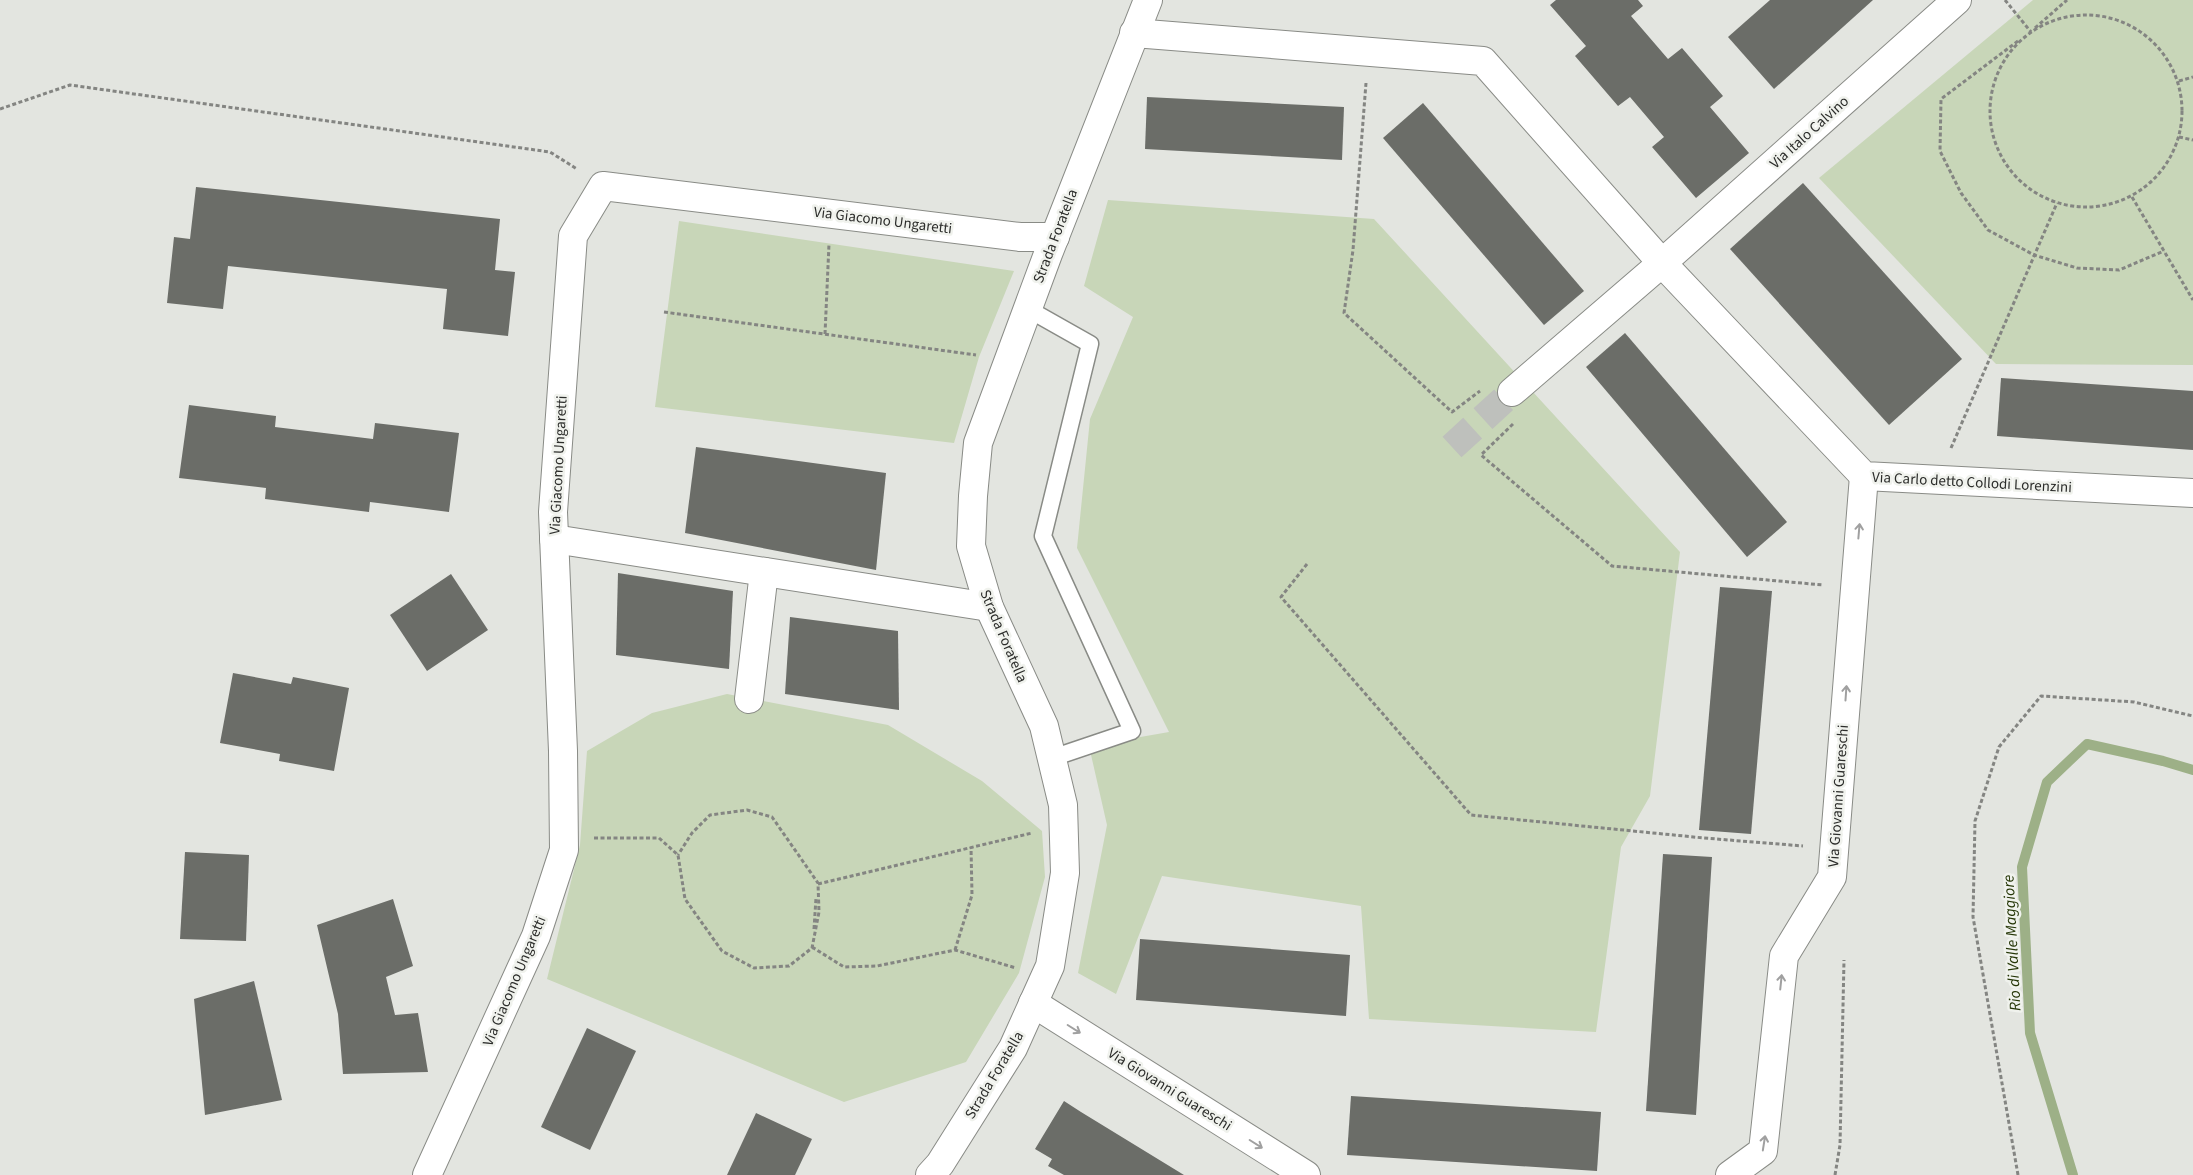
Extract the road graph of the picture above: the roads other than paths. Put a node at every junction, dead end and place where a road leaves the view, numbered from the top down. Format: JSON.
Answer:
{"nodes":[{"id":1,"x":1148,"y":0,"type":"edge"},
{"id":2,"x":1957,"y":0,"type":"edge"},
{"id":3,"x":1134,"y":33,"type":"junction"},
{"id":4,"x":1055,"y":237,"type":"junction"},
{"id":5,"x":1662,"y":263,"type":"junction"},
{"id":6,"x":1028,"y":309,"type":"junction"},
{"id":7,"x":1512,"y":392,"type":"tunnel mouth"},
{"id":8,"x":1864,"y":476,"type":"junction"},
{"id":9,"x":2193,"y":493,"type":"edge"},
{"id":10,"x":554,"y":539,"type":"junction"},
{"id":11,"x":764,"y":572,"type":"junction"},
{"id":12,"x":989,"y":607,"type":"junction"},
{"id":13,"x":749,"y":699,"type":"dead end"},
{"id":14,"x":1052,"y":758,"type":"junction"},
{"id":15,"x":1033,"y":1003,"type":"junction"},
{"id":16,"x":427,"y":1175,"type":"edge"},
{"id":17,"x":930,"y":1175,"type":"edge"},
{"id":18,"x":1306,"y":1175,"type":"edge"},
{"id":19,"x":1730,"y":1175,"type":"edge"}],
"edges":[{"from":1,"to":3,"type":"street","name":"Strada Foratella"},
{"from":2,"to":5,"type":"street","name":"Via Italo Calvino"},
{"from":3,"to":4,"type":"street","name":"Strada Foratella"},
{"from":3,"to":5,"type":"street","name":"Via Carlo detto Collodi Lorenzini"},
{"from":4,"to":6,"type":"street","name":"Strada Foratella"},
{"from":4,"to":10,"type":"street","name":"Via Giacomo Ungaretti"},
{"from":5,"to":7,"type":"street","name":"Via Italo Calvino"},
{"from":5,"to":8,"type":"street","name":"Via Carlo detto Collodi Lorenzini"},
{"from":6,"to":12,"type":"street","name":"Strada Foratella"},
{"from":6,"to":14,"type":"lane"},
{"from":8,"to":9,"type":"street","name":"Via Carlo detto Collodi Lorenzini"},
{"from":19,"to":8,"type":"street","name":"Via Giovanni Guareschi","one_way":true},
{"from":10,"to":11,"type":"street"},
{"from":10,"to":16,"type":"street","name":"Via Giacomo Ungaretti"},
{"from":11,"to":12,"type":"street"},
{"from":11,"to":13,"type":"street"},
{"from":12,"to":14,"type":"street","name":"Strada Foratella"},
{"from":14,"to":15,"type":"street","name":"Strada Foratella"},
{"from":15,"to":17,"type":"street","name":"Strada Foratella"},
{"from":15,"to":18,"type":"street","name":"Via Giovanni Guareschi","one_way":true}]}
